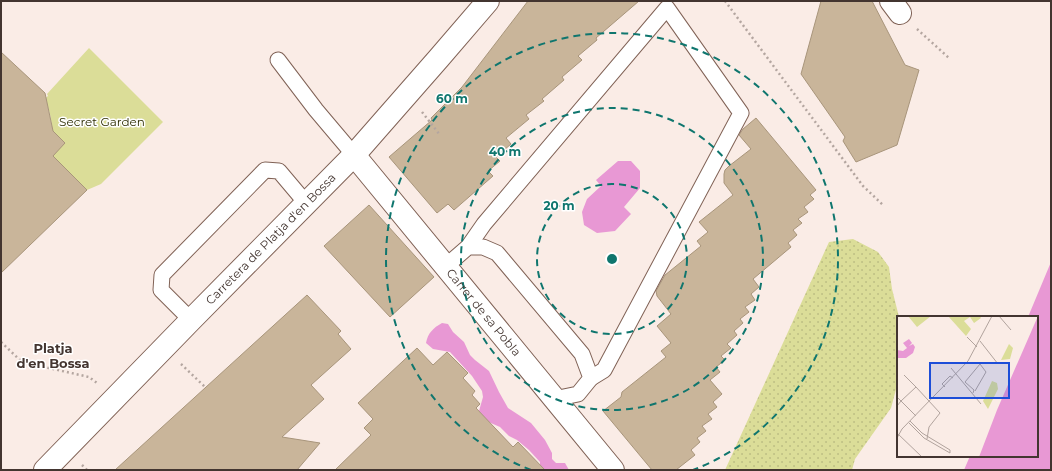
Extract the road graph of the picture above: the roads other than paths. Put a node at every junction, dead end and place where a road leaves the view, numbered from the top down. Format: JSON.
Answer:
{"nodes":[{"id":1,"x":488,"y":1,"type":"edge"},
{"id":2,"x":278,"y":60,"type":"dead end"},
{"id":3,"x":354,"y":155,"type":"junction"},
{"id":4,"x":306,"y":203,"type":"junction"},
{"id":5,"x":468,"y":247,"type":"junction"},
{"id":6,"x":446,"y":266,"type":"junction"},
{"id":7,"x":191,"y":320,"type":"junction"},
{"id":8,"x":591,"y":378,"type":"junction"},
{"id":9,"x":554,"y":398,"type":"junction"},
{"id":10,"x":45,"y":470,"type":"edge"},
{"id":11,"x":613,"y":470,"type":"edge"}],
"edges":[{"from":1,"to":3,"type":"street","name":"Carretera de Platja d'en Bossa"},
{"from":2,"to":3,"type":"lane"},
{"from":3,"to":4,"type":"street","name":"Carretera de Platja d'en Bossa"},
{"from":3,"to":6,"type":"street","name":"Carrer de sa Pobla"},
{"from":4,"to":7,"type":"street","name":"Carretera de Platja d'en Bossa"},
{"from":4,"to":7,"type":"lane"},
{"from":5,"to":6,"type":"lane"},
{"from":5,"to":8,"type":"lane"},
{"from":5,"to":8,"type":"lane"},
{"from":6,"to":9,"type":"street","name":"Carrer de sa Pobla"},
{"from":7,"to":10,"type":"street","name":"Carretera de Platja d'en Bossa"},
{"from":8,"to":9,"type":"lane"},
{"from":9,"to":11,"type":"street","name":"Carrer de sa Pobla"}]}
